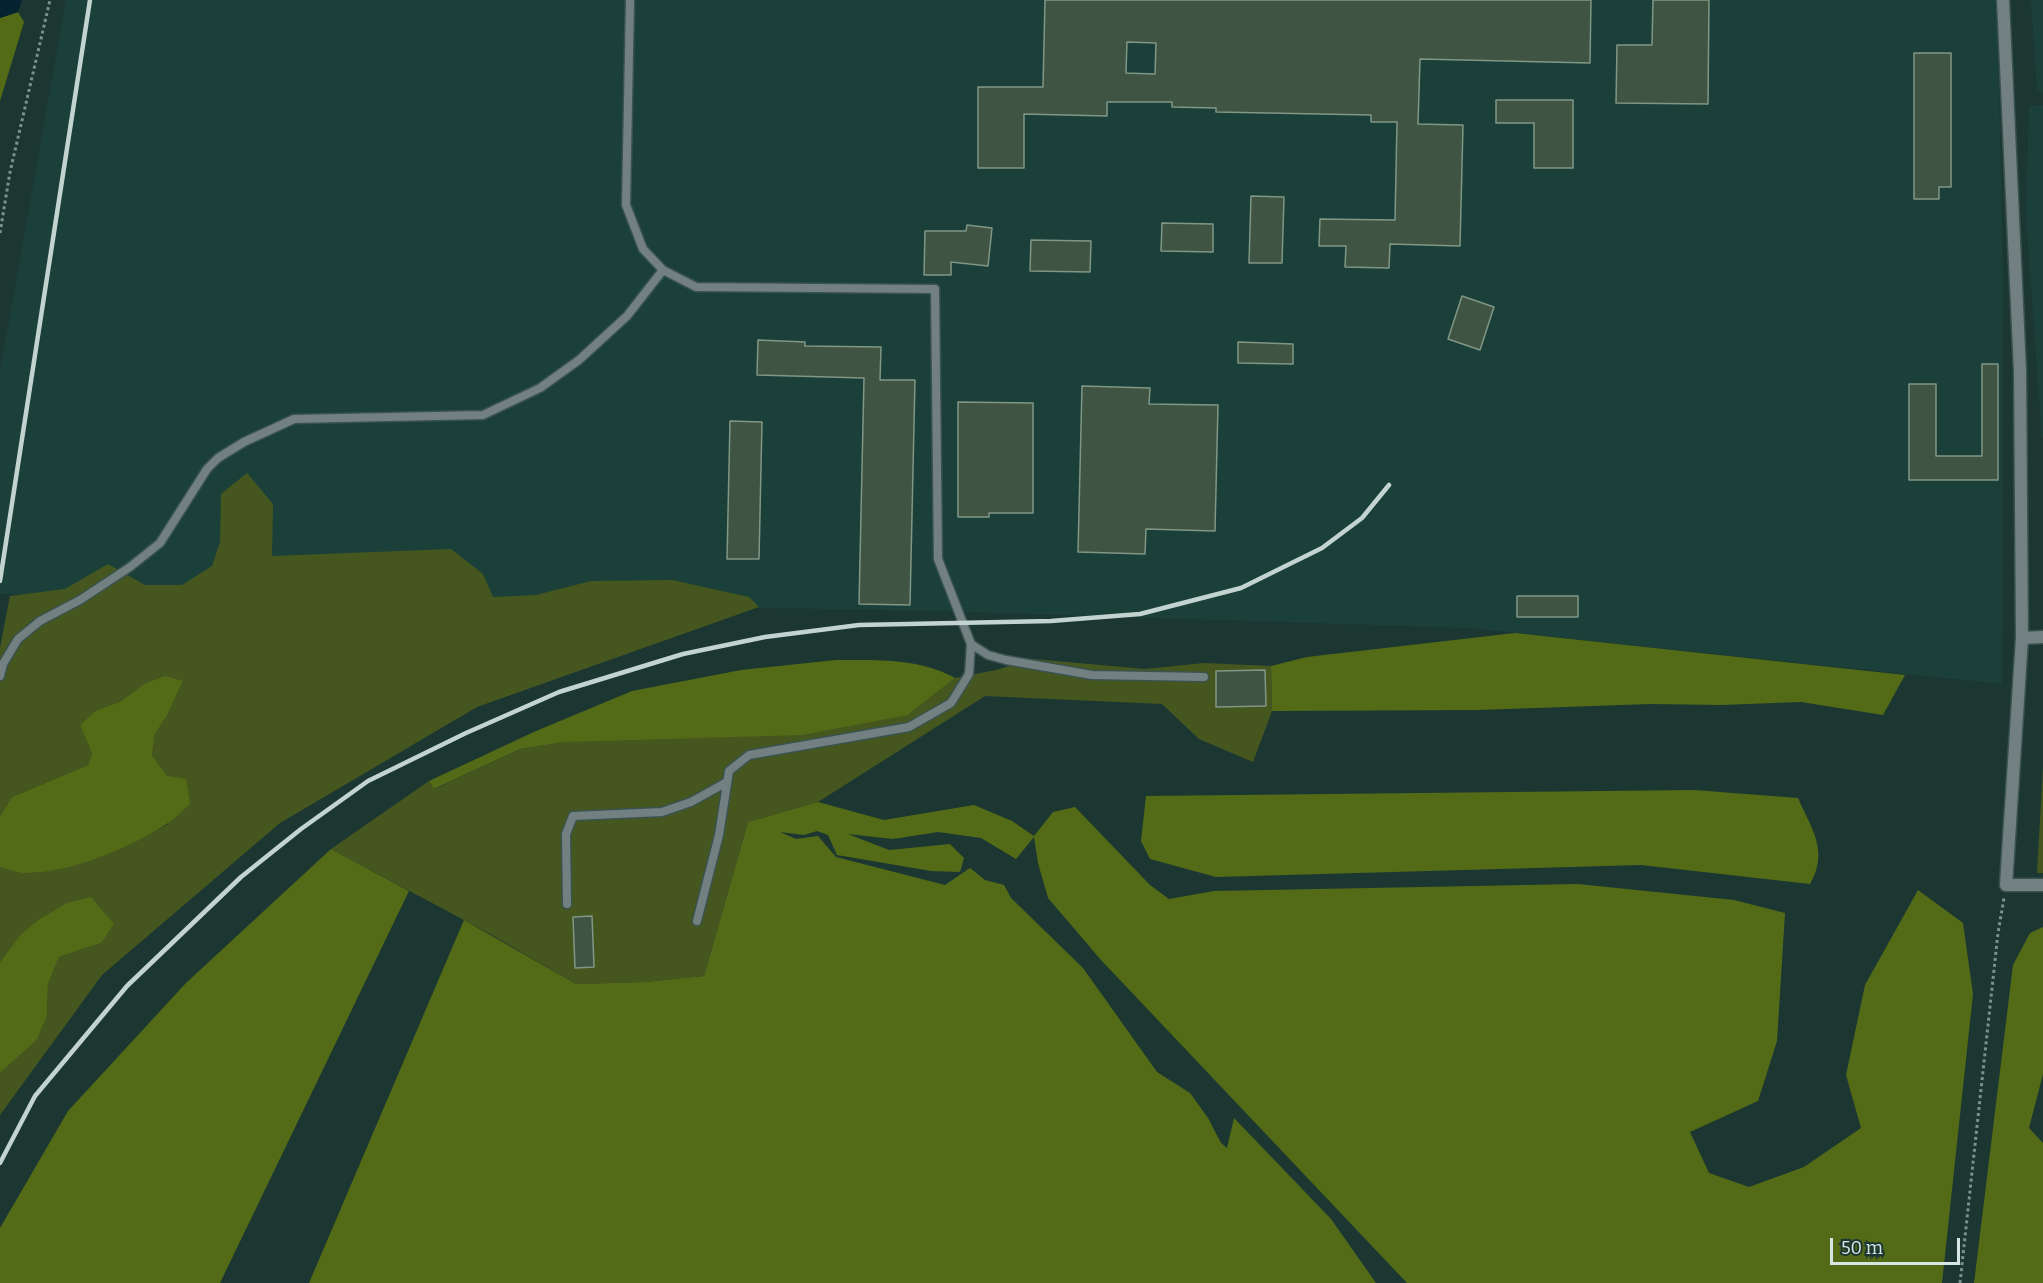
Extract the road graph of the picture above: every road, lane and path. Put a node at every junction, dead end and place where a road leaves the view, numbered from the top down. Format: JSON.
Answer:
{"nodes":[{"id":1,"x":50,"y":0,"type":"edge"},
{"id":2,"x":630,"y":0,"type":"edge"},
{"id":3,"x":2003,"y":0,"type":"edge"},
{"id":4,"x":0,"y":233,"type":"edge"},
{"id":5,"x":663,"y":270,"type":"junction"},
{"id":6,"x":2043,"y":637,"type":"edge"},
{"id":7,"x":2022,"y":638,"type":"junction"},
{"id":8,"x":971,"y":644,"type":"junction"},
{"id":9,"x":0,"y":676,"type":"edge"},
{"id":10,"x":1204,"y":677,"type":"dead end"},
{"id":11,"x":727,"y":782,"type":"junction"},
{"id":12,"x":2006,"y":885,"type":"junction"},
{"id":13,"x":2043,"y":885,"type":"edge"},
{"id":14,"x":567,"y":904,"type":"dead end"},
{"id":15,"x":697,"y":921,"type":"dead end"},
{"id":16,"x":1960,"y":1283,"type":"edge"}],
"edges":[{"from":1,"to":4,"type":"path"},
{"from":2,"to":5,"type":"lane"},
{"from":3,"to":7,"type":"street"},
{"from":5,"to":8,"type":"lane"},
{"from":5,"to":9,"type":"lane"},
{"from":6,"to":7,"type":"street"},
{"from":7,"to":12,"type":"street"},
{"from":8,"to":10,"type":"lane"},
{"from":8,"to":11,"type":"lane"},
{"from":11,"to":14,"type":"lane"},
{"from":11,"to":15,"type":"lane"},
{"from":12,"to":13,"type":"street"},
{"from":12,"to":16,"type":"path"}]}
